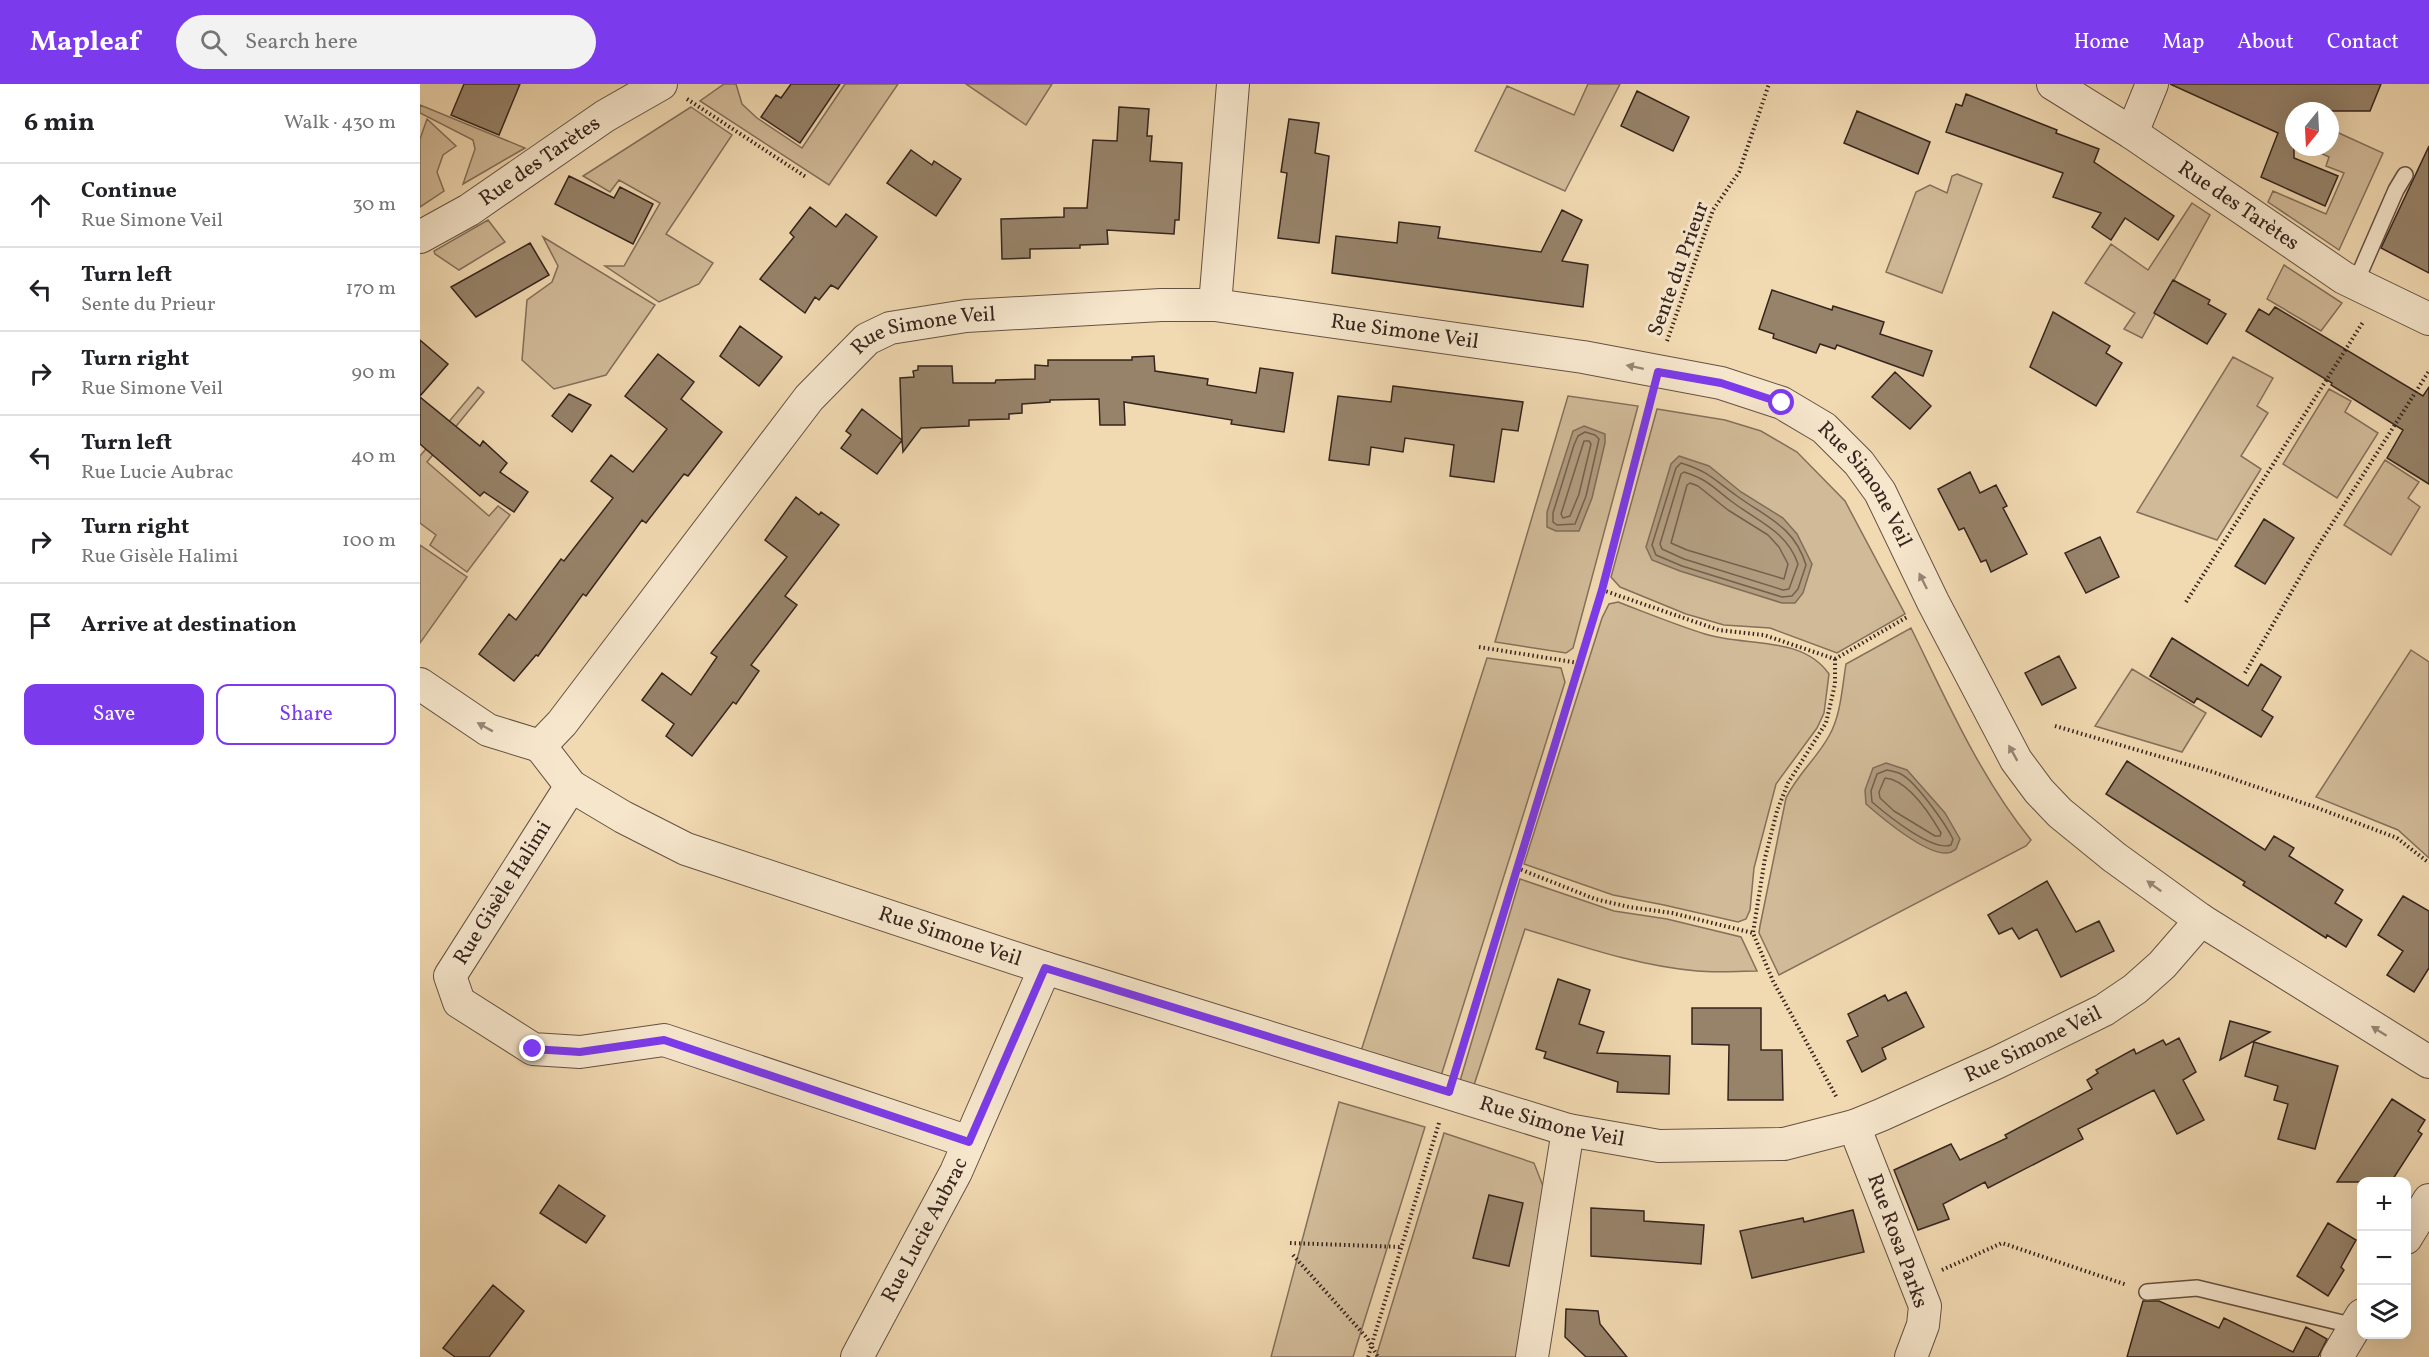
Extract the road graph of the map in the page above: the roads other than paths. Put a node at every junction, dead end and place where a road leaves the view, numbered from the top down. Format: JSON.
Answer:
{"nodes":[{"id":1,"x":1233,"y":84,"type":"edge"},
{"id":2,"x":2053,"y":84,"type":"edge"},
{"id":3,"x":2152,"y":84,"type":"edge"},
{"id":4,"x":671,"y":90,"type":"edge"},
{"id":5,"x":2132,"y":133,"type":"junction"},
{"id":6,"x":2405,"y":175,"type":"dead end"},
{"id":7,"x":420,"y":237,"type":"edge"},
{"id":8,"x":2367,"y":290,"type":"junction"},
{"id":9,"x":1215,"y":305,"type":"junction"},
{"id":10,"x":2429,"y":319,"type":"edge"},
{"id":11,"x":420,"y":684,"type":"edge"},
{"id":12,"x":540,"y":746,"type":"junction"},
{"id":13,"x":571,"y":786,"type":"junction"},
{"id":14,"x":2201,"y":920,"type":"junction"},
{"id":15,"x":1045,"y":968,"type":"junction"},
{"id":16,"x":2429,"y":1062,"type":"edge"},
{"id":17,"x":1854,"y":1126,"type":"junction"},
{"id":18,"x":1568,"y":1130,"type":"junction"},
{"id":19,"x":969,"y":1142,"type":"junction"},
{"id":20,"x":2429,"y":1200,"type":"edge"},
{"id":21,"x":2410,"y":1231,"type":"edge"},
{"id":22,"x":2147,"y":1292,"type":"road end"},
{"id":23,"x":2350,"y":1341,"type":"edge"},
{"id":24,"x":857,"y":1357,"type":"edge"},
{"id":25,"x":1532,"y":1357,"type":"edge"},
{"id":26,"x":1911,"y":1357,"type":"edge"}],
"edges":[{"from":1,"to":9,"type":"street"},
{"from":2,"to":5,"type":"street","name":"Rue des Tarètes"},
{"from":3,"to":5,"type":"street"},
{"from":4,"to":7,"type":"street","name":"Rue des Tarètes"},
{"from":5,"to":8,"type":"street","name":"Rue des Tarètes"},
{"from":6,"to":8,"type":"lane"},
{"from":8,"to":10,"type":"street","name":"Rue des Tarètes"},
{"from":9,"to":12,"type":"street","name":"Rue Simone Veil"},
{"from":14,"to":9,"type":"street","name":"Rue Simone Veil","one_way":true},
{"from":12,"to":11,"type":"street","one_way":true},
{"from":12,"to":13,"type":"street"},
{"from":13,"to":15,"type":"street","name":"Rue Simone Veil"},
{"from":13,"to":19,"type":"street","name":"Rue Gisèle Halimi"},
{"from":16,"to":14,"type":"street","name":"Rue Simone Veil","one_way":true},
{"from":14,"to":17,"type":"street","name":"Rue Simone Veil"},
{"from":15,"to":18,"type":"street","name":"Rue Simone Veil"},
{"from":15,"to":19,"type":"street","name":"Rue Lucie Aubrac"},
{"from":17,"to":18,"type":"street","name":"Rue Simone Veil"},
{"from":17,"to":26,"type":"street","name":"Rue Rosa Parks"},
{"from":18,"to":25,"type":"street"},
{"from":19,"to":24,"type":"street","name":"Rue Lucie Aubrac"},
{"from":20,"to":21,"type":"street"},
{"from":22,"to":23,"type":"lane"}]}
